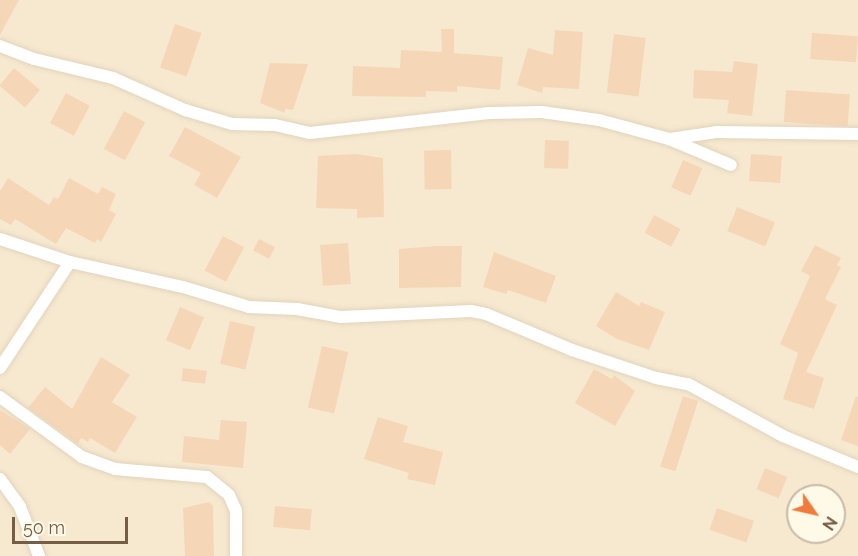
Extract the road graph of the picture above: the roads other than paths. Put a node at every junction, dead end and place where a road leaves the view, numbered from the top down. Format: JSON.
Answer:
{"nodes":[{"id":1,"x":0,"y":46,"type":"edge"},
{"id":2,"x":858,"y":134,"type":"edge"},
{"id":3,"x":669,"y":139,"type":"junction"},
{"id":4,"x":731,"y":165,"type":"dead end"},
{"id":5,"x":0,"y":239,"type":"edge"},
{"id":6,"x":70,"y":262,"type":"junction"},
{"id":7,"x":0,"y":368,"type":"edge"},
{"id":8,"x":0,"y":397,"type":"edge"},
{"id":9,"x":858,"y":467,"type":"edge"},
{"id":10,"x":0,"y":479,"type":"edge"},
{"id":11,"x":39,"y":556,"type":"edge"},
{"id":12,"x":236,"y":556,"type":"edge"}],
"edges":[{"from":1,"to":3,"type":"street"},
{"from":2,"to":3,"type":"street"},
{"from":3,"to":4,"type":"street"},
{"from":5,"to":6,"type":"street"},
{"from":6,"to":7,"type":"street"},
{"from":6,"to":9,"type":"street"},
{"from":8,"to":12,"type":"street"},
{"from":10,"to":11,"type":"street"}]}
